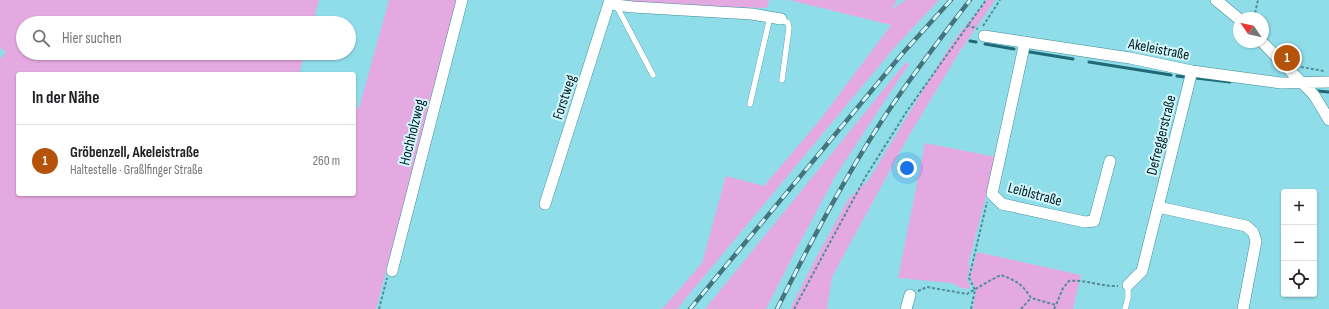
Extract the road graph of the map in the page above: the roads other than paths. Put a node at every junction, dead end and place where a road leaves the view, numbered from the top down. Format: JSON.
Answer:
{"nodes":[{"id":1,"x":462,"y":0,"type":"edge"},
{"id":2,"x":1216,"y":0,"type":"edge"},
{"id":3,"x":612,"y":2,"type":"edge"},
{"id":4,"x":1233,"y":14,"type":"edge"},
{"id":5,"x":775,"y":18,"type":"junction"},
{"id":6,"x":984,"y":36,"type":"dead end"},
{"id":7,"x":1025,"y":42,"type":"junction"},
{"id":8,"x":1268,"y":48,"type":"edge"},
{"id":9,"x":1192,"y":71,"type":"junction"},
{"id":10,"x":653,"y":75,"type":"dead end"},
{"id":11,"x":782,"y":80,"type":"dead end"},
{"id":12,"x":1302,"y":82,"type":"junction"},
{"id":13,"x":1329,"y":82,"type":"edge"},
{"id":14,"x":750,"y":104,"type":"dead end"},
{"id":15,"x":1329,"y":120,"type":"edge"},
{"id":16,"x":1110,"y":161,"type":"dead end"},
{"id":17,"x":545,"y":204,"type":"dead end"},
{"id":18,"x":1158,"y":207,"type":"junction"},
{"id":19,"x":392,"y":271,"type":"road end"},
{"id":20,"x":1128,"y":285,"type":"joint"},
{"id":21,"x":910,"y":294,"type":"road end"},
{"id":22,"x":906,"y":309,"type":"edge"},
{"id":23,"x":1125,"y":309,"type":"edge"},
{"id":24,"x":1243,"y":309,"type":"edge"}],
"edges":[{"from":1,"to":19,"type":"street","name":"Hochholzweg"},
{"from":2,"to":4,"type":"street"},
{"from":3,"to":5,"type":"street"},
{"from":3,"to":10,"type":"lane"},
{"from":3,"to":17,"type":"street","name":"Forstweg"},
{"from":5,"to":11,"type":"lane"},
{"from":5,"to":14,"type":"lane"},
{"from":6,"to":7,"type":"street","name":"Akeleistraße"},
{"from":7,"to":9,"type":"street","name":"Akeleistraße"},
{"from":7,"to":16,"type":"street","name":"Leiblstraße"},
{"from":8,"to":12,"type":"street"},
{"from":9,"to":12,"type":"street","name":"Akeleistraße"},
{"from":9,"to":18,"type":"street","name":"Defreggerstraße"},
{"from":12,"to":13,"type":"street","name":"Akeleistraße"},
{"from":12,"to":15,"type":"street"},
{"from":18,"to":20,"type":"street","name":"Defreggerstraße"},
{"from":18,"to":24,"type":"street"},
{"from":20,"to":23,"type":"lane"},
{"from":21,"to":22,"type":"street"}]}
